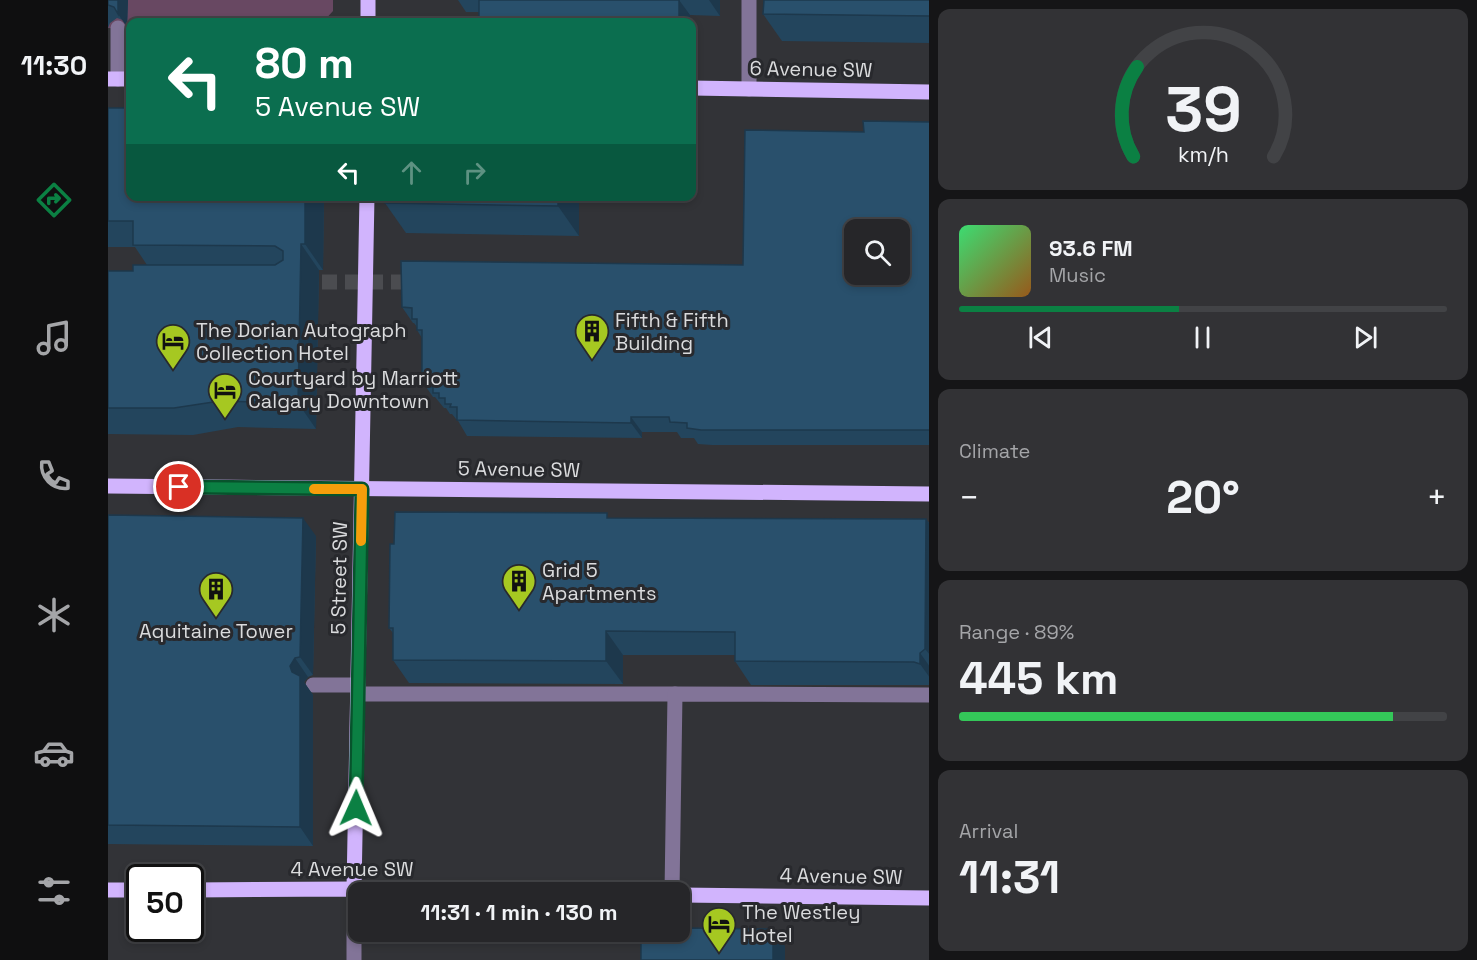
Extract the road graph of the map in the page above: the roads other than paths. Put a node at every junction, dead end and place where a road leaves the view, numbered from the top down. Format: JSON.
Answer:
{"nodes":[{"id":1,"x":368,"y":0,"type":"edge"},
{"id":2,"x":749,"y":0,"type":"edge"},
{"id":3,"x":368,"y":18,"type":"edge"},
{"id":4,"x":118,"y":28,"type":"edge"},
{"id":5,"x":119,"y":79,"type":"edge"},
{"id":6,"x":696,"y":88,"type":"edge"},
{"id":7,"x":749,"y":89,"type":"junction"},
{"id":8,"x":929,"y":92,"type":"edge"},
{"id":9,"x":367,"y":201,"type":"edge"},
{"id":10,"x":108,"y":486,"type":"edge"},
{"id":11,"x":362,"y":489,"type":"junction"},
{"id":12,"x":929,"y":495,"type":"edge"},
{"id":13,"x":313,"y":685,"type":"dead end"},
{"id":14,"x":358,"y":690,"type":"junction"},
{"id":15,"x":675,"y":694,"type":"junction"},
{"id":16,"x":929,"y":695,"type":"edge"},
{"id":17,"x":354,"y":882,"type":"edge"},
{"id":18,"x":672,"y":882,"type":"edge"},
{"id":19,"x":108,"y":890,"type":"edge"},
{"id":20,"x":126,"y":890,"type":"edge"},
{"id":21,"x":204,"y":890,"type":"edge"},
{"id":22,"x":348,"y":890,"type":"edge"},
{"id":23,"x":690,"y":895,"type":"edge"},
{"id":24,"x":929,"y":898,"type":"edge"},
{"id":25,"x":354,"y":942,"type":"edge"},
{"id":26,"x":354,"y":960,"type":"edge"}],
"edges":[{"from":1,"to":3,"type":"main road"},
{"from":2,"to":7,"type":"street"},
{"from":4,"to":5,"type":"street"},
{"from":6,"to":7,"type":"main road","name":"6 Avenue SW"},
{"from":7,"to":8,"type":"main road","name":"6 Avenue SW"},
{"from":9,"to":11,"type":"main road","name":"5 Street SW"},
{"from":10,"to":11,"type":"main road","name":"5 Avenue SW"},
{"from":11,"to":12,"type":"main road","name":"5 Avenue SW"},
{"from":11,"to":14,"type":"main road","name":"5 Street SW"},
{"from":13,"to":14,"type":"street"},
{"from":14,"to":15,"type":"street"},
{"from":14,"to":17,"type":"main road","name":"5 Street SW"},
{"from":15,"to":16,"type":"street"},
{"from":15,"to":18,"type":"street"},
{"from":19,"to":20,"type":"main road"},
{"from":21,"to":22,"type":"main road","name":"4 Avenue SW"},
{"from":23,"to":24,"type":"main road","name":"4 Avenue SW"},
{"from":25,"to":26,"type":"street","name":"5 Street SW"}]}
